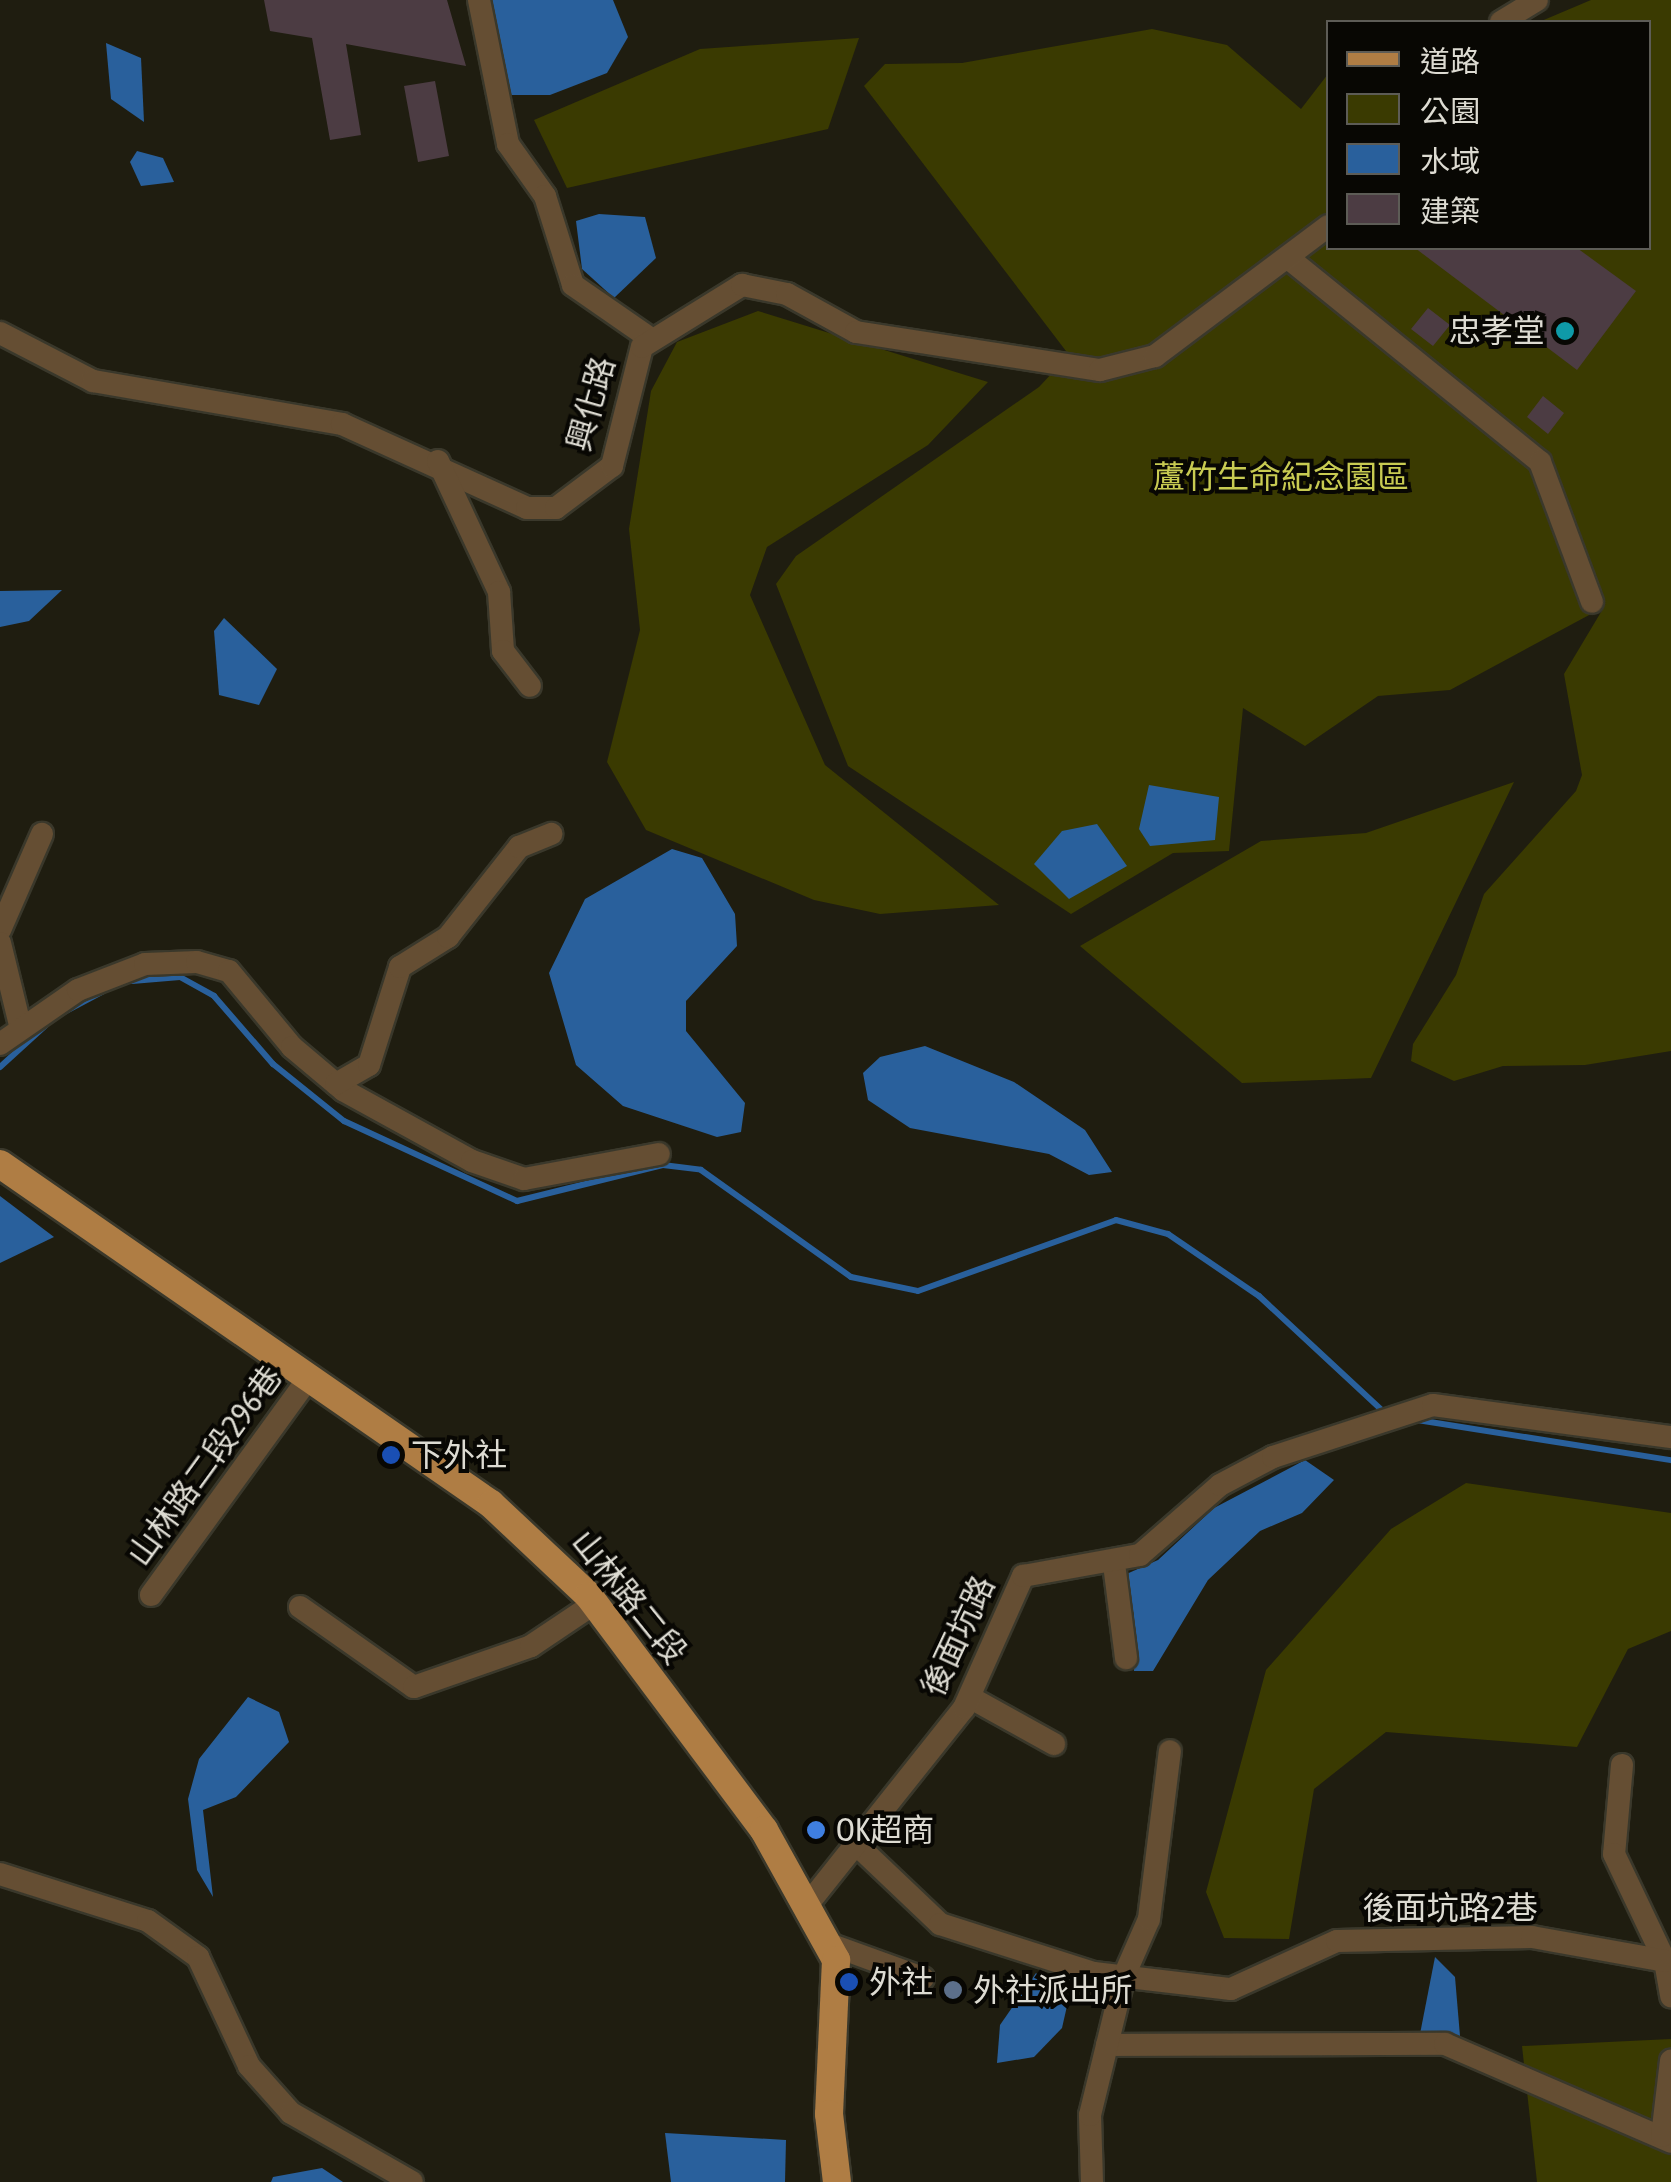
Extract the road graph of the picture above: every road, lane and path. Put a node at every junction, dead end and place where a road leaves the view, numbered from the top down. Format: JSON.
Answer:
{"nodes":[{"id":1,"x":479,"y":0,"type":"edge"},
{"id":2,"x":1537,"y":0,"type":"edge"},
{"id":3,"x":1504,"y":20,"type":"edge"},
{"id":4,"x":1326,"y":228,"type":"edge"},
{"id":5,"x":1292,"y":261,"type":"junction"},
{"id":6,"x":0,"y":333,"type":"edge"},
{"id":7,"x":650,"y":339,"type":"junction"},
{"id":8,"x":438,"y":461,"type":"junction"},
{"id":9,"x":1592,"y":602,"type":"dead end"},
{"id":10,"x":530,"y":686,"type":"dead end"},
{"id":11,"x":42,"y":834,"type":"dead end"},
{"id":12,"x":552,"y":834,"type":"dead end"},
{"id":13,"x":0,"y":930,"type":"edge"},
{"id":14,"x":0,"y":943,"type":"edge"},
{"id":15,"x":20,"y":1025,"type":"junction"},
{"id":16,"x":0,"y":1044,"type":"edge"},
{"id":17,"x":336,"y":1084,"type":"junction"},
{"id":18,"x":658,"y":1154,"type":"dead end"},
{"id":19,"x":0,"y":1164,"type":"edge"},
{"id":20,"x":310,"y":1376,"type":"junction"},
{"id":21,"x":1671,"y":1437,"type":"edge"},
{"id":22,"x":1114,"y":1564,"type":"junction"},
{"id":23,"x":151,"y":1595,"type":"dead end"},
{"id":24,"x":595,"y":1604,"type":"junction"},
{"id":25,"x":300,"y":1607,"type":"dead end"},
{"id":26,"x":1126,"y":1658,"type":"dead end"},
{"id":27,"x":971,"y":1698,"type":"junction"},
{"id":28,"x":1054,"y":1744,"type":"dead end"},
{"id":29,"x":1170,"y":1751,"type":"dead end"},
{"id":30,"x":1622,"y":1765,"type":"dead end"},
{"id":31,"x":856,"y":1844,"type":"junction"},
{"id":32,"x":0,"y":1874,"type":"edge"},
{"id":33,"x":808,"y":1904,"type":"junction"},
{"id":34,"x":829,"y":1944,"type":"junction"},
{"id":35,"x":1665,"y":1961,"type":"junction"},
{"id":36,"x":1124,"y":1976,"type":"junction"},
{"id":37,"x":922,"y":1978,"type":"dead end"},
{"id":38,"x":1671,"y":1996,"type":"edge"},
{"id":39,"x":1107,"y":2045,"type":"junction"},
{"id":40,"x":1671,"y":2061,"type":"edge"},
{"id":41,"x":1667,"y":2139,"type":"edge"},
{"id":42,"x":412,"y":2182,"type":"edge"},
{"id":43,"x":838,"y":2182,"type":"edge"},
{"id":44,"x":1092,"y":2182,"type":"edge"}],
"edges":[{"from":1,"to":7,"type":"street"},
{"from":2,"to":3,"type":"street"},
{"from":4,"to":5,"type":"street","name":"興化路"},
{"from":5,"to":7,"type":"street","name":"興化路"},
{"from":5,"to":9,"type":"street"},
{"from":6,"to":8,"type":"street","name":"興化路"},
{"from":7,"to":8,"type":"street","name":"興化路"},
{"from":8,"to":10,"type":"street"},
{"from":11,"to":13,"type":"street"},
{"from":12,"to":17,"type":"street"},
{"from":14,"to":15,"type":"street"},
{"from":15,"to":16,"type":"street"},
{"from":15,"to":17,"type":"street"},
{"from":17,"to":18,"type":"street"},
{"from":19,"to":20,"type":"main road","name":"山林路二段"},
{"from":20,"to":23,"type":"street","name":"山林路二段296巷"},
{"from":20,"to":24,"type":"main road","name":"山林路二段"},
{"from":21,"to":22,"type":"street","name":"後面坑路"},
{"from":22,"to":26,"type":"street"},
{"from":22,"to":27,"type":"street","name":"後面坑路"},
{"from":24,"to":25,"type":"street"},
{"from":24,"to":33,"type":"main road","name":"山林路二段"},
{"from":27,"to":28,"type":"street"},
{"from":27,"to":31,"type":"street","name":"後面坑路"},
{"from":29,"to":36,"type":"street"},
{"from":30,"to":35,"type":"street"},
{"from":31,"to":33,"type":"street","name":"後面坑路"},
{"from":31,"to":36,"type":"street","name":"後面坑路2巷"},
{"from":32,"to":42,"type":"street"},
{"from":33,"to":34,"type":"main road","name":"山林路二段"},
{"from":34,"to":37,"type":"street"},
{"from":34,"to":43,"type":"main road","name":"山林路二段"},
{"from":35,"to":36,"type":"street","name":"後面坑路2巷"},
{"from":35,"to":38,"type":"street"},
{"from":36,"to":39,"type":"street"},
{"from":39,"to":41,"type":"street"},
{"from":39,"to":44,"type":"street"},
{"from":40,"to":41,"type":"street"}]}
